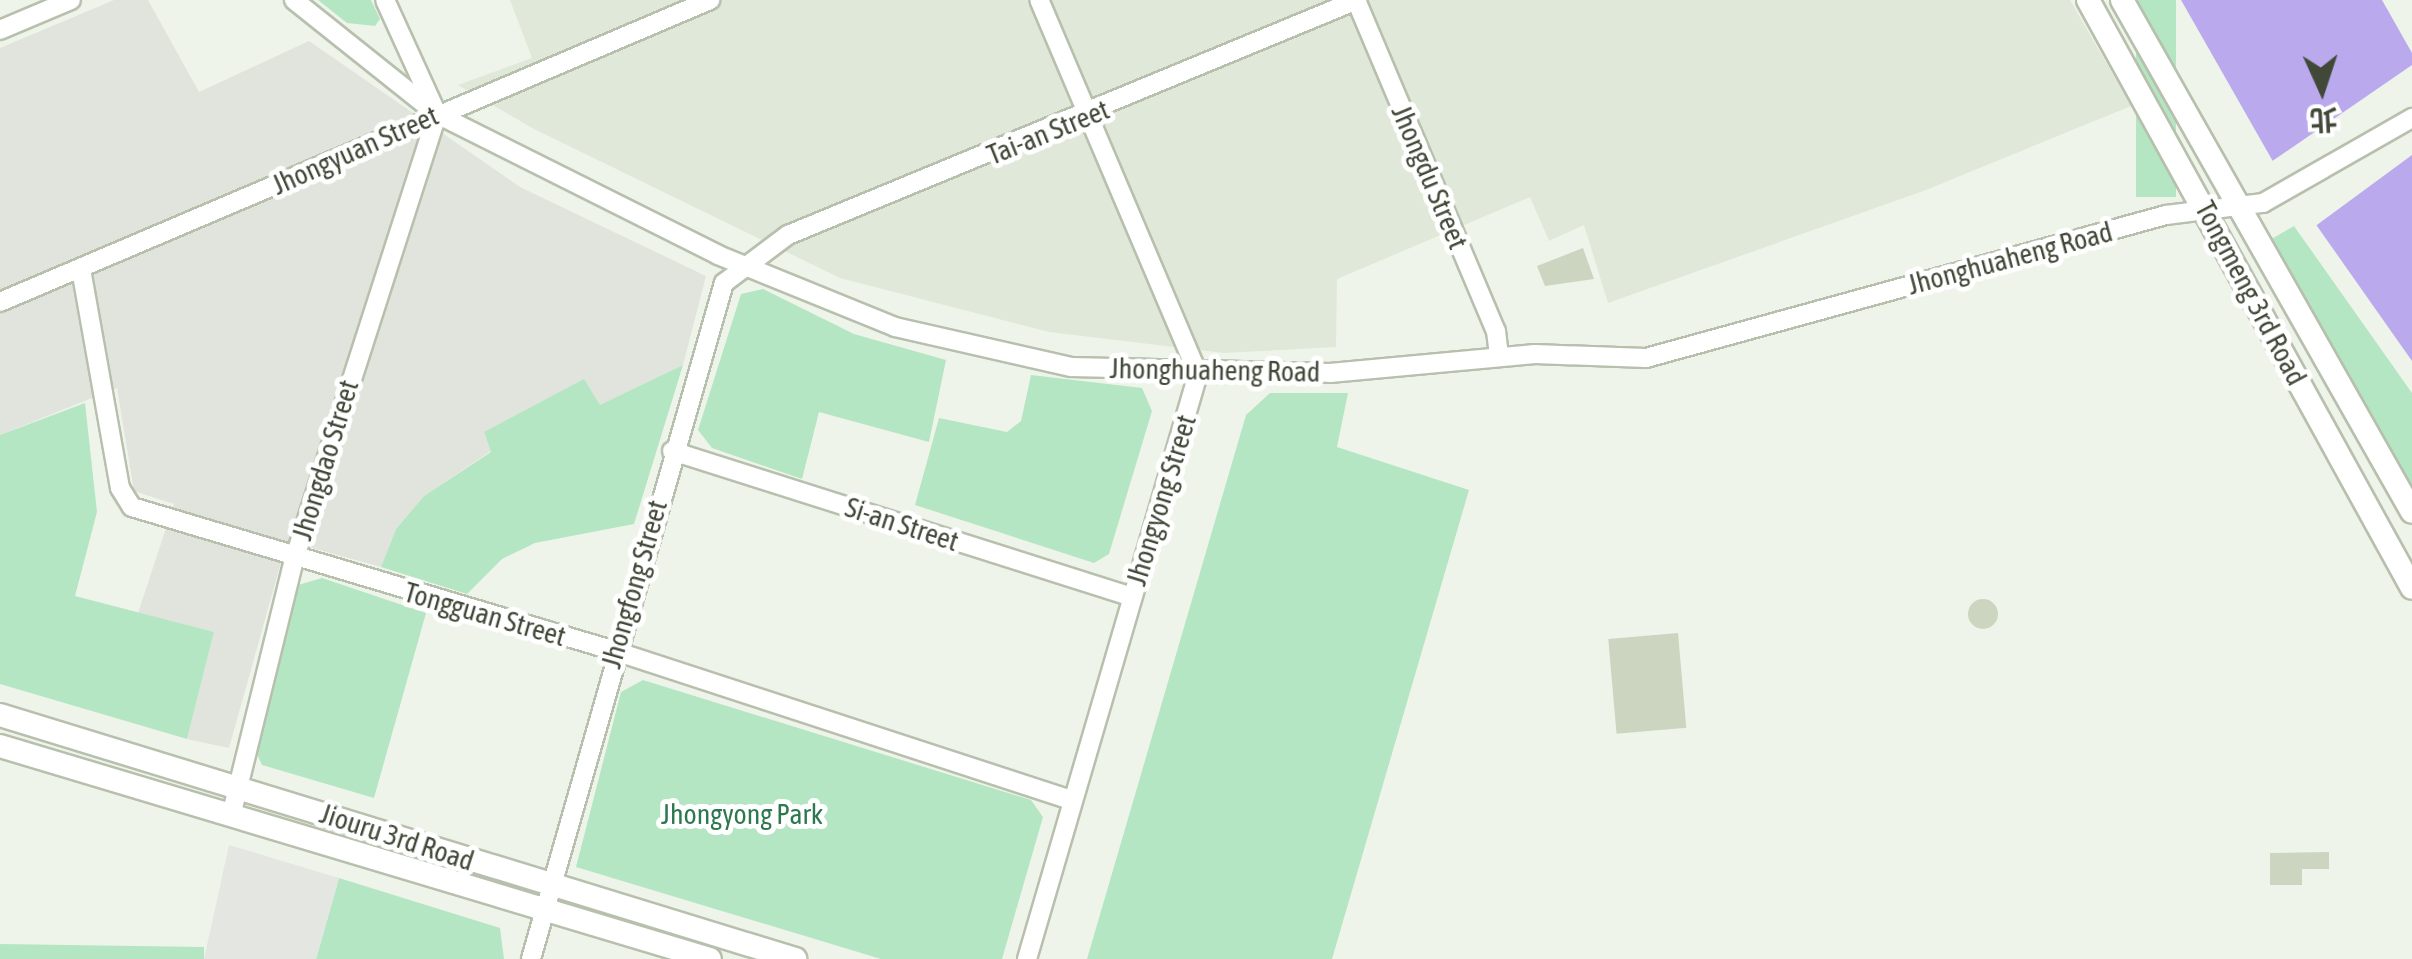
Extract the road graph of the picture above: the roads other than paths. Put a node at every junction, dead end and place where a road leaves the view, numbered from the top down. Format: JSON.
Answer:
{"nodes":[{"id":1,"x":71,"y":0,"type":"edge"},
{"id":2,"x":294,"y":0,"type":"edge"},
{"id":3,"x":385,"y":0,"type":"edge"},
{"id":4,"x":710,"y":0,"type":"edge"},
{"id":5,"x":1039,"y":0,"type":"edge"},
{"id":6,"x":1356,"y":0,"type":"edge"},
{"id":7,"x":2088,"y":0,"type":"edge"},
{"id":8,"x":2122,"y":0,"type":"edge"},
{"id":9,"x":0,"y":30,"type":"edge"},
{"id":10,"x":436,"y":114,"type":"junction"},
{"id":11,"x":1088,"y":116,"type":"junction"},
{"id":12,"x":2412,"y":118,"type":"edge"},
{"id":13,"x":2237,"y":208,"type":"junction"},
{"id":14,"x":2207,"y":212,"type":"junction"},
{"id":15,"x":741,"y":266,"type":"junction"},
{"id":16,"x":81,"y":269,"type":"junction"},
{"id":17,"x":0,"y":302,"type":"edge"},
{"id":18,"x":1498,"y":356,"type":"junction"},
{"id":19,"x":1198,"y":374,"type":"junction"},
{"id":20,"x":672,"y":451,"type":"junction"},
{"id":21,"x":2412,"y":512,"type":"edge"},
{"id":22,"x":294,"y":560,"type":"junction"},
{"id":23,"x":2412,"y":588,"type":"edge"},
{"id":24,"x":1132,"y":597,"type":"junction"},
{"id":25,"x":614,"y":651,"type":"junction"},
{"id":26,"x":0,"y":715,"type":"edge"},
{"id":27,"x":0,"y":746,"type":"edge"},
{"id":28,"x":238,"y":786,"type":"junction"},
{"id":29,"x":1071,"y":800,"type":"junction"},
{"id":30,"x":232,"y":812,"type":"junction"},
{"id":31,"x":550,"y":899,"type":"junction"},
{"id":32,"x":532,"y":959,"type":"edge"},
{"id":33,"x":710,"y":959,"type":"edge"},
{"id":34,"x":794,"y":959,"type":"edge"},
{"id":35,"x":1028,"y":959,"type":"edge"}],
"edges":[{"from":1,"to":9,"type":"street"},
{"from":2,"to":10,"type":"street","name":"Jhonghuaheng Road"},
{"from":3,"to":10,"type":"street"},
{"from":4,"to":10,"type":"street","name":"Jhongyuan Street"},
{"from":5,"to":11,"type":"street"},
{"from":6,"to":11,"type":"street","name":"Tai-an Street"},
{"from":6,"to":18,"type":"street","name":"Jhongdu Street"},
{"from":7,"to":14,"type":"street","name":"Tongmeng 3rd Road"},
{"from":8,"to":13,"type":"street","name":"Tongmeng 3rd Road"},
{"from":10,"to":15,"type":"street","name":"Jhonghuaheng Road"},
{"from":10,"to":16,"type":"street","name":"Jhongyuan Street"},
{"from":10,"to":22,"type":"street","name":"Jhongdao Street"},
{"from":11,"to":15,"type":"street","name":"Tai-an Street"},
{"from":11,"to":19,"type":"street"},
{"from":12,"to":13,"type":"street"},
{"from":13,"to":14,"type":"street","name":"Jhonghuaheng Road"},
{"from":13,"to":21,"type":"street","name":"Tongmeng 3rd Road"},
{"from":14,"to":18,"type":"street","name":"Jhonghuaheng Road"},
{"from":14,"to":23,"type":"street","name":"Tongmeng 3rd Road"},
{"from":15,"to":19,"type":"street","name":"Jhonghuaheng Road"},
{"from":15,"to":20,"type":"street","name":"Jhongfong Street"},
{"from":16,"to":17,"type":"street","name":"Jhongyuan Street"},
{"from":16,"to":22,"type":"street","name":"Tongguan Street"},
{"from":18,"to":19,"type":"street","name":"Jhonghuaheng Road"},
{"from":19,"to":24,"type":"street","name":"Jhongyong Street"},
{"from":20,"to":24,"type":"street","name":"Si-an Street"},
{"from":20,"to":25,"type":"street","name":"Jhongfong Street"},
{"from":22,"to":25,"type":"street","name":"Tongguan Street"},
{"from":22,"to":28,"type":"street","name":"Jhongdao Street"},
{"from":24,"to":29,"type":"street","name":"Jhongyong Street"},
{"from":25,"to":29,"type":"street","name":"Tongguan Street"},
{"from":25,"to":31,"type":"street","name":"Jhongfong Street"},
{"from":26,"to":28,"type":"street","name":"Jiouru 3rd Road"},
{"from":27,"to":30,"type":"street","name":"Jiouru 3rd Road"},
{"from":28,"to":30,"type":"street","name":"Jhongdao Street"},
{"from":28,"to":31,"type":"street","name":"Jiouru 3rd Road"},
{"from":29,"to":35,"type":"street","name":"Jhongyong Street"},
{"from":30,"to":31,"type":"street","name":"Jiouru 3rd Road"},
{"from":31,"to":32,"type":"street","name":"Jhongfong Street"},
{"from":31,"to":33,"type":"street","name":"Jiouru 3rd Road"},
{"from":31,"to":34,"type":"street","name":"Jiouru 3rd Road"}]}
